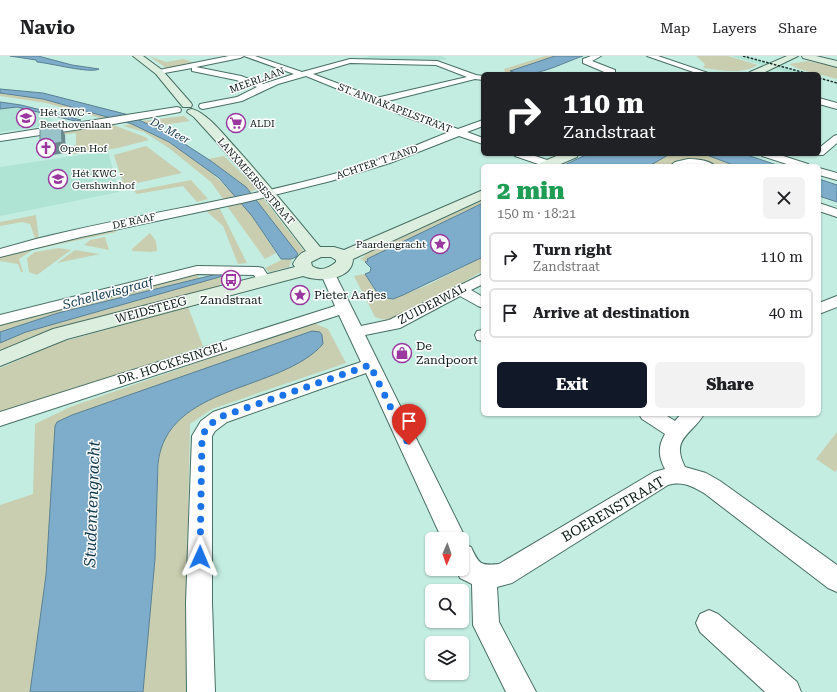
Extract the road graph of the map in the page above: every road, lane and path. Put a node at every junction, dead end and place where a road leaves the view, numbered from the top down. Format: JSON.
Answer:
{"nodes":[{"id":1,"x":137,"y":56,"type":"edge"},
{"id":2,"x":238,"y":56,"type":"edge"},
{"id":3,"x":248,"y":56,"type":"edge"},
{"id":4,"x":598,"y":56,"type":"edge"},
{"id":5,"x":651,"y":56,"type":"edge"},
{"id":6,"x":809,"y":56,"type":"edge"},
{"id":7,"x":788,"y":57,"type":"edge"},
{"id":8,"x":837,"y":63,"type":"edge"},
{"id":9,"x":188,"y":68,"type":"junction"},
{"id":10,"x":282,"y":68,"type":"junction"},
{"id":11,"x":159,"y":72,"type":"junction"},
{"id":12,"x":266,"y":72,"type":"dead end"},
{"id":13,"x":612,"y":72,"type":"edge"},
{"id":14,"x":706,"y":72,"type":"edge"},
{"id":15,"x":756,"y":72,"type":"edge"},
{"id":16,"x":305,"y":74,"type":"junction"},
{"id":17,"x":479,"y":78,"type":"edge"},
{"id":18,"x":263,"y":87,"type":"junction"},
{"id":19,"x":376,"y":101,"type":"junction"},
{"id":20,"x":821,"y":101,"type":"edge"},
{"id":21,"x":837,"y":105,"type":"edge"},
{"id":22,"x":194,"y":108,"type":"junction"},
{"id":23,"x":177,"y":110,"type":"joint"},
{"id":24,"x":481,"y":124,"type":"edge"},
{"id":25,"x":457,"y":132,"type":"junction"},
{"id":26,"x":0,"y":138,"type":"edge"},
{"id":27,"x":837,"y":138,"type":"edge"},
{"id":28,"x":481,"y":140,"type":"edge"},
{"id":29,"x":821,"y":151,"type":"edge"},
{"id":30,"x":524,"y":156,"type":"edge"},
{"id":31,"x":567,"y":156,"type":"edge"},
{"id":32,"x":772,"y":156,"type":"edge"},
{"id":33,"x":815,"y":156,"type":"edge"},
{"id":34,"x":544,"y":164,"type":"edge"},
{"id":35,"x":549,"y":164,"type":"edge"},
{"id":36,"x":678,"y":164,"type":"edge"},
{"id":37,"x":702,"y":164,"type":"edge"},
{"id":38,"x":797,"y":164,"type":"edge"},
{"id":39,"x":805,"y":164,"type":"edge"},
{"id":40,"x":821,"y":172,"type":"edge"},
{"id":41,"x":837,"y":177,"type":"edge"},
{"id":42,"x":268,"y":192,"type":"junction"},
{"id":43,"x":481,"y":195,"type":"edge"},
{"id":44,"x":821,"y":208,"type":"edge"},
{"id":45,"x":837,"y":213,"type":"edge"},
{"id":46,"x":316,"y":252,"type":"junction"},
{"id":47,"x":0,"y":253,"type":"edge"},
{"id":48,"x":343,"y":257,"type":"junction"},
{"id":49,"x":304,"y":270,"type":"junction"},
{"id":50,"x":328,"y":274,"type":"junction"},
{"id":51,"x":481,"y":279,"type":"edge"},
{"id":52,"x":264,"y":280,"type":"junction"},
{"id":53,"x":460,"y":290,"type":"junction"},
{"id":54,"x":837,"y":301,"type":"edge"},
{"id":55,"x":481,"y":303,"type":"edge"},
{"id":56,"x":345,"y":308,"type":"junction"},
{"id":57,"x":821,"y":308,"type":"edge"},
{"id":58,"x":0,"y":320,"type":"edge"},
{"id":59,"x":356,"y":332,"type":"junction"},
{"id":60,"x":0,"y":359,"type":"edge"},
{"id":61,"x":370,"y":365,"type":"junction"},
{"id":62,"x":652,"y":416,"type":"edge"},
{"id":63,"x":692,"y":416,"type":"edge"},
{"id":64,"x":0,"y":419,"type":"edge"},
{"id":65,"x":676,"y":431,"type":"junction"},
{"id":66,"x":678,"y":474,"type":"junction"},
{"id":67,"x":451,"y":532,"type":"edge"},
{"id":68,"x":469,"y":570,"type":"edge"},
{"id":69,"x":484,"y":577,"type":"junction"},
{"id":70,"x":837,"y":580,"type":"edge"},
{"id":71,"x":708,"y":623,"type":"dead end"},
{"id":72,"x":201,"y":692,"type":"edge"},
{"id":73,"x":522,"y":692,"type":"edge"},
{"id":74,"x":787,"y":692,"type":"edge"}],
"edges":[{"from":1,"to":11,"type":"street","name":"LANXMEERSESTRAAT"},
{"from":2,"to":9,"type":"street"},
{"from":3,"to":10,"type":"street","name":"ST. ANNAKAPELSTRAAT"},
{"from":4,"to":13,"type":"street"},
{"from":5,"to":14,"type":"street"},
{"from":6,"to":7,"type":"street"},
{"from":6,"to":8,"type":"street"},
{"from":7,"to":15,"type":"street"},
{"from":9,"to":11,"type":"street"},
{"from":9,"to":18,"type":"street"},
{"from":10,"to":12,"type":"street"},
{"from":10,"to":16,"type":"street","name":"ST. ANNAKAPELSTRAAT"},
{"from":11,"to":22,"type":"street","name":"LANXMEERSESTRAAT"},
{"from":16,"to":17,"type":"street","name":"MEERLAAN"},
{"from":16,"to":18,"type":"street","name":"MEERLAAN"},
{"from":16,"to":19,"type":"street","name":"ST. ANNAKAPELSTRAAT"},
{"from":17,"to":19,"type":"street"},
{"from":18,"to":22,"type":"street","name":"MEERLAAN"},
{"from":19,"to":25,"type":"street","name":"ST. ANNAKAPELSTRAAT"},
{"from":20,"to":21,"type":"street"},
{"from":22,"to":23,"type":"street"},
{"from":22,"to":42,"type":"street","name":"LANXMEERSESTRAAT"},
{"from":23,"to":26,"type":"street"},
{"from":24,"to":25,"type":"street","name":"ACHTER 'T ZAND"},
{"from":25,"to":28,"type":"street","name":"ST. ANNAKAPELSTRAAT"},
{"from":25,"to":42,"type":"street","name":"ACHTER 'T ZAND"},
{"from":27,"to":29,"type":"street"},
{"from":30,"to":34,"type":"street"},
{"from":31,"to":35,"type":"street"},
{"from":32,"to":38,"type":"street"},
{"from":33,"to":39,"type":"street"},
{"from":36,"to":37,"type":"street"},
{"from":40,"to":41,"type":"street"},
{"from":42,"to":46,"type":"street","name":"LANXMEERSESTRAAT"},
{"from":42,"to":47,"type":"street","name":"DE RAAF"},
{"from":43,"to":48,"type":"street"},
{"from":44,"to":45,"type":"street"},
{"from":46,"to":48,"type":"street"},
{"from":46,"to":49,"type":"street"},
{"from":48,"to":50,"type":"street"},
{"from":49,"to":50,"type":"street"},
{"from":49,"to":52,"type":"street","name":"WEIDSTEEG"},
{"from":50,"to":56,"type":"street"},
{"from":51,"to":53,"type":"street","name":"ZUIDERWAL"},
{"from":52,"to":58,"type":"street"},
{"from":52,"to":60,"type":"street","name":"WEIDSTEEG"},
{"from":53,"to":55,"type":"street"},
{"from":53,"to":59,"type":"street","name":"ZUIDERWAL"},
{"from":54,"to":57,"type":"street"},
{"from":56,"to":59,"type":"street"},
{"from":56,"to":64,"type":"street","name":"DR. HOCKESINGEL"},
{"from":59,"to":61,"type":"street"},
{"from":61,"to":67,"type":"street"},
{"from":61,"to":72,"type":"street"},
{"from":62,"to":65,"type":"street"},
{"from":63,"to":65,"type":"street"},
{"from":65,"to":66,"type":"street"},
{"from":66,"to":69,"type":"street","name":"BOERENSTRAAT"},
{"from":66,"to":70,"type":"street","name":"BOERENSTRAAT"},
{"from":68,"to":69,"type":"street"},
{"from":69,"to":73,"type":"street"},
{"from":71,"to":74,"type":"street"}]}
